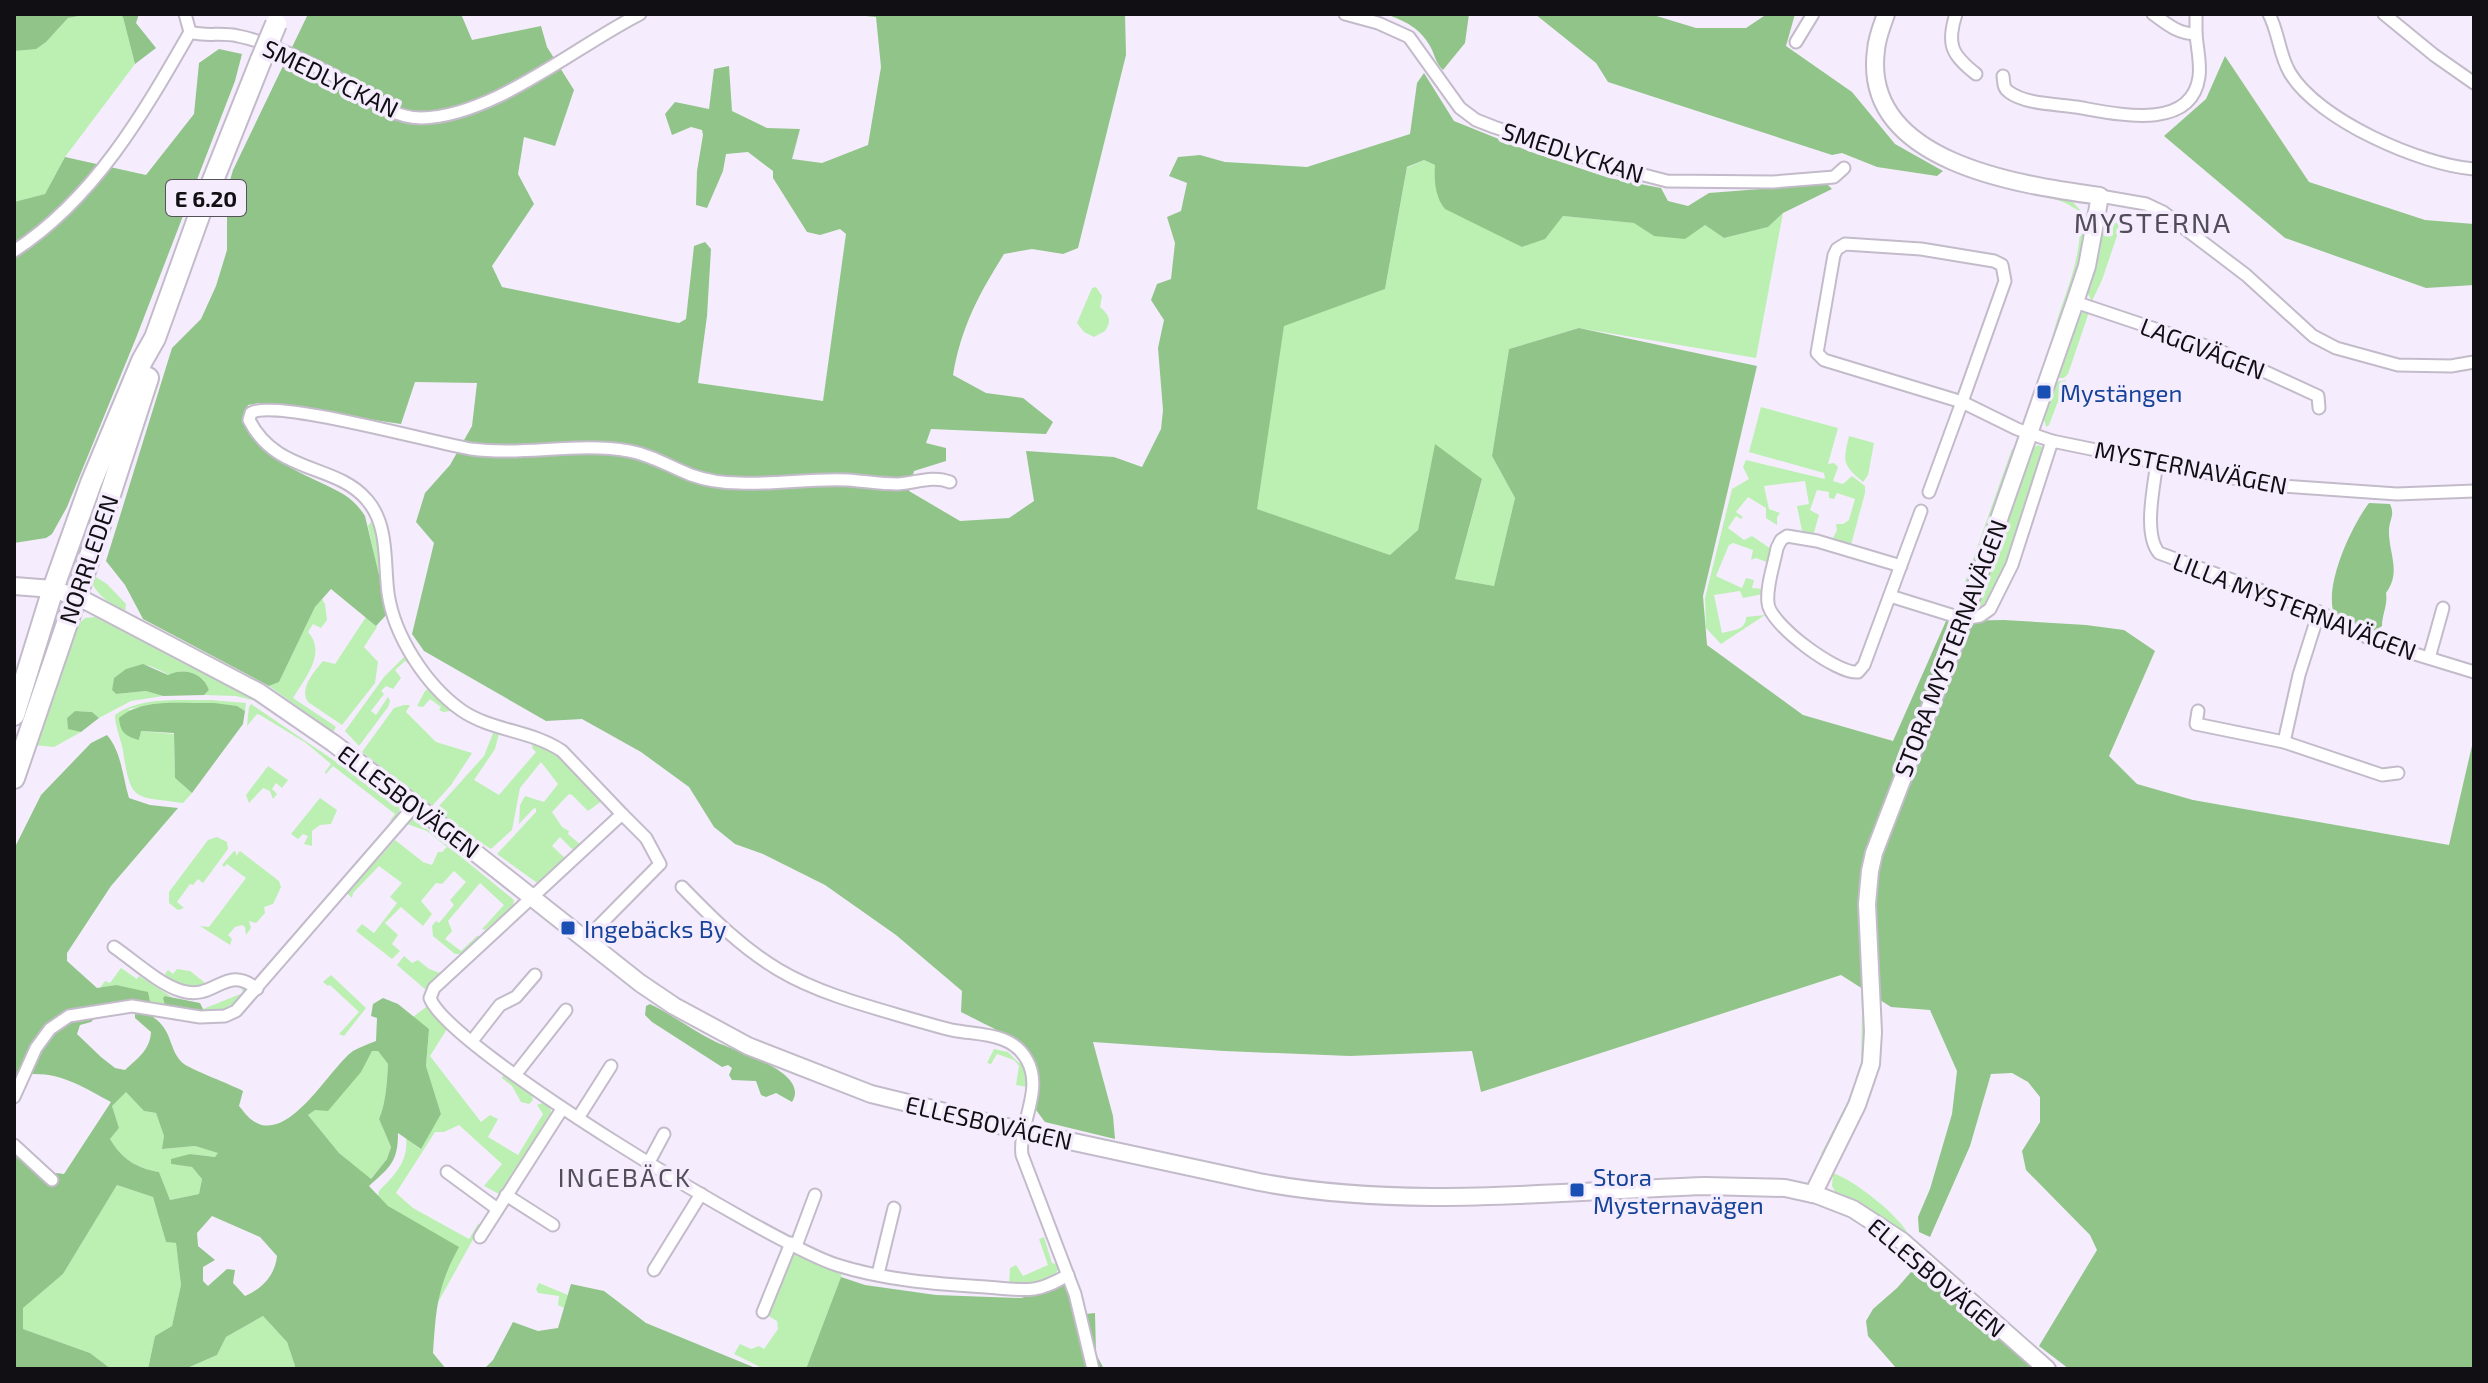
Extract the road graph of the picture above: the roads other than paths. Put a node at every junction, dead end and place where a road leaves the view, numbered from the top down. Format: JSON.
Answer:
{"nodes":[{"id":1,"x":185,"y":14,"type":"edge"},
{"id":2,"x":640,"y":14,"type":"edge"},
{"id":3,"x":1345,"y":14,"type":"edge"},
{"id":4,"x":1813,"y":14,"type":"edge"},
{"id":5,"x":1886,"y":14,"type":"edge"},
{"id":6,"x":1956,"y":14,"type":"edge"},
{"id":7,"x":2153,"y":14,"type":"edge"},
{"id":8,"x":2196,"y":14,"type":"edge"},
{"id":9,"x":2269,"y":14,"type":"edge"},
{"id":10,"x":2384,"y":14,"type":"edge"},
{"id":11,"x":278,"y":19,"type":"edge"},
{"id":12,"x":190,"y":32,"type":"junction"},
{"id":13,"x":2196,"y":34,"type":"junction"},
{"id":14,"x":1796,"y":42,"type":"dead end"},
{"id":15,"x":1976,"y":74,"type":"dead end"},
{"id":16,"x":2003,"y":76,"type":"dead end"},
{"id":17,"x":2474,"y":83,"type":"edge"},
{"id":18,"x":1844,"y":168,"type":"dead end"},
{"id":19,"x":2474,"y":169,"type":"edge"},
{"id":20,"x":2100,"y":196,"type":"junction"},
{"id":21,"x":14,"y":251,"type":"edge"},
{"id":22,"x":2075,"y":302,"type":"junction"},
{"id":23,"x":155,"y":338,"type":"junction"},
{"id":24,"x":2474,"y":362,"type":"edge"},
{"id":25,"x":1962,"y":402,"type":"junction"},
{"id":26,"x":2319,"y":408,"type":"dead end"},
{"id":27,"x":2029,"y":434,"type":"junction"},
{"id":28,"x":2052,"y":441,"type":"junction"},
{"id":29,"x":2157,"y":462,"type":"junction"},
{"id":30,"x":950,"y":482,"type":"dead end"},
{"id":31,"x":2474,"y":491,"type":"edge"},
{"id":32,"x":1929,"y":492,"type":"dead end"},
{"id":33,"x":1921,"y":511,"type":"dead end"},
{"id":34,"x":1901,"y":566,"type":"junction"},
{"id":35,"x":14,"y":586,"type":"edge"},
{"id":36,"x":53,"y":589,"type":"junction"},
{"id":37,"x":1890,"y":596,"type":"junction"},
{"id":38,"x":75,"y":597,"type":"junction"},
{"id":39,"x":2443,"y":608,"type":"dead end"},
{"id":40,"x":2319,"y":612,"type":"junction"},
{"id":41,"x":1964,"y":619,"type":"junction"},
{"id":42,"x":2429,"y":658,"type":"junction"},
{"id":43,"x":2474,"y":672,"type":"edge"},
{"id":44,"x":2198,"y":711,"type":"dead end"},
{"id":45,"x":14,"y":715,"type":"edge"},
{"id":46,"x":2284,"y":742,"type":"junction"},
{"id":47,"x":2398,"y":773,"type":"dead end"},
{"id":48,"x":14,"y":778,"type":"edge"},
{"id":49,"x":415,"y":805,"type":"junction"},
{"id":50,"x":622,"y":814,"type":"junction"},
{"id":51,"x":682,"y":887,"type":"dead end"},
{"id":52,"x":532,"y":897,"type":"junction"},
{"id":53,"x":585,"y":940,"type":"junction"},
{"id":54,"x":114,"y":947,"type":"dead end"},
{"id":55,"x":535,"y":975,"type":"dead end"},
{"id":56,"x":257,"y":989,"type":"junction"},
{"id":57,"x":566,"y":1010,"type":"dead end"},
{"id":58,"x":472,"y":1041,"type":"junction"},
{"id":59,"x":611,"y":1066,"type":"dead end"},
{"id":60,"x":515,"y":1075,"type":"junction"},
{"id":61,"x":14,"y":1097,"type":"edge"},
{"id":62,"x":562,"y":1109,"type":"junction"},
{"id":63,"x":578,"y":1118,"type":"junction"},
{"id":64,"x":1023,"y":1131,"type":"junction"},
{"id":65,"x":664,"y":1134,"type":"dead end"},
{"id":66,"x":14,"y":1145,"type":"edge"},
{"id":67,"x":649,"y":1162,"type":"junction"},
{"id":68,"x":447,"y":1172,"type":"dead end"},
{"id":69,"x":52,"y":1180,"type":"dead end"},
{"id":70,"x":701,"y":1194,"type":"junction"},
{"id":71,"x":1813,"y":1194,"type":"junction"},
{"id":72,"x":506,"y":1195,"type":"junction"},
{"id":73,"x":815,"y":1195,"type":"dead end"},
{"id":74,"x":496,"y":1208,"type":"junction"},
{"id":75,"x":894,"y":1208,"type":"dead end"},
{"id":76,"x":553,"y":1225,"type":"dead end"},
{"id":77,"x":480,"y":1237,"type":"dead end"},
{"id":78,"x":794,"y":1245,"type":"junction"},
{"id":79,"x":654,"y":1270,"type":"dead end"},
{"id":80,"x":878,"y":1274,"type":"junction"},
{"id":81,"x":1068,"y":1275,"type":"junction"},
{"id":82,"x":763,"y":1312,"type":"dead end"},
{"id":83,"x":1093,"y":1369,"type":"edge"},
{"id":84,"x":2047,"y":1369,"type":"edge"}],
"edges":[{"from":1,"to":12,"type":"street"},
{"from":2,"to":12,"type":"street","name":"SMEDLYCKAN"},
{"from":3,"to":18,"type":"street","name":"SMEDLYCKAN"},
{"from":4,"to":14,"type":"street"},
{"from":5,"to":20,"type":"main road"},
{"from":6,"to":15,"type":"street"},
{"from":7,"to":13,"type":"street"},
{"from":8,"to":13,"type":"street"},
{"from":9,"to":19,"type":"street"},
{"from":10,"to":17,"type":"street"},
{"from":11,"to":23,"type":"highway","name":"NORRLEDEN","number":"E 6.20","bridge":true},
{"from":12,"to":21,"type":"street"},
{"from":13,"to":16,"type":"street"},
{"from":20,"to":22,"type":"main road","name":"STORA MYSTERNAVÄGEN"},
{"from":20,"to":24,"type":"street"},
{"from":22,"to":26,"type":"street","name":"LAGGVÄGEN"},
{"from":22,"to":27,"type":"main road","name":"STORA MYSTERNAVÄGEN"},
{"from":23,"to":36,"type":"highway","name":"NORRLEDEN","number":"E 6.20"},
{"from":23,"to":38,"type":"highway","name":"NORRLEDEN","number":"E 6.20"},
{"from":25,"to":25,"type":"street"},
{"from":25,"to":27,"type":"street"},
{"from":25,"to":32,"type":"street"},
{"from":27,"to":28,"type":"street","name":"MYSTERNAVÄGEN"},
{"from":27,"to":41,"type":"main road","name":"STORA MYSTERNAVÄGEN"},
{"from":28,"to":29,"type":"street","name":"MYSTERNAVÄGEN"},
{"from":28,"to":41,"type":"street"},
{"from":29,"to":31,"type":"street","name":"MYSTERNAVÄGEN"},
{"from":29,"to":40,"type":"street","name":"LILLA MYSTERNAVÄGEN"},
{"from":30,"to":50,"type":"street"},
{"from":33,"to":34,"type":"street"},
{"from":34,"to":37,"type":"street"},
{"from":34,"to":37,"type":"street"},
{"from":35,"to":36,"type":"main road","name":"ELLESBOVÄGEN"},
{"from":36,"to":38,"type":"main road","name":"ELLESBOVÄGEN"},
{"from":36,"to":45,"type":"highway","name":"NORRLEDEN","number":"E 6.20"},
{"from":37,"to":41,"type":"street"},
{"from":38,"to":48,"type":"highway","name":"NORRLEDEN","number":"E 6.20"},
{"from":38,"to":49,"type":"main road","name":"ELLESBOVÄGEN"},
{"from":39,"to":42,"type":"street","name":"LILLA MYSTERNAVÄGEN"},
{"from":40,"to":42,"type":"street","name":"LILLA MYSTERNAVÄGEN"},
{"from":40,"to":46,"type":"street"},
{"from":41,"to":71,"type":"main road","name":"STORA MYSTERNAVÄGEN"},
{"from":42,"to":43,"type":"street","name":"LILLA MYSTERNAVÄGEN"},
{"from":44,"to":46,"type":"street"},
{"from":46,"to":47,"type":"street"},
{"from":49,"to":52,"type":"main road","name":"ELLESBOVÄGEN"},
{"from":49,"to":56,"type":"street"},
{"from":50,"to":52,"type":"street"},
{"from":50,"to":53,"type":"street"},
{"from":51,"to":64,"type":"street"},
{"from":52,"to":53,"type":"main road","name":"ELLESBOVÄGEN"},
{"from":52,"to":58,"type":"street"},
{"from":53,"to":64,"type":"main road","name":"ELLESBOVÄGEN"},
{"from":54,"to":56,"type":"street"},
{"from":55,"to":58,"type":"street"},
{"from":56,"to":61,"type":"street"},
{"from":57,"to":60,"type":"street"},
{"from":58,"to":60,"type":"street"},
{"from":59,"to":63,"type":"street"},
{"from":60,"to":62,"type":"street"},
{"from":62,"to":63,"type":"street"},
{"from":62,"to":72,"type":"street"},
{"from":63,"to":67,"type":"street"},
{"from":64,"to":71,"type":"main road","name":"ELLESBOVÄGEN"},
{"from":64,"to":81,"type":"street"},
{"from":65,"to":67,"type":"street"},
{"from":66,"to":69,"type":"street"},
{"from":67,"to":70,"type":"street"},
{"from":68,"to":74,"type":"street"},
{"from":70,"to":78,"type":"street"},
{"from":70,"to":79,"type":"street"},
{"from":71,"to":84,"type":"main road","name":"ELLESBOVÄGEN"},
{"from":72,"to":74,"type":"street"},
{"from":72,"to":76,"type":"street"},
{"from":73,"to":78,"type":"street"},
{"from":74,"to":77,"type":"street"},
{"from":75,"to":80,"type":"street"},
{"from":78,"to":80,"type":"street"},
{"from":78,"to":82,"type":"street"},
{"from":80,"to":81,"type":"street"},
{"from":81,"to":83,"type":"street"}]}
